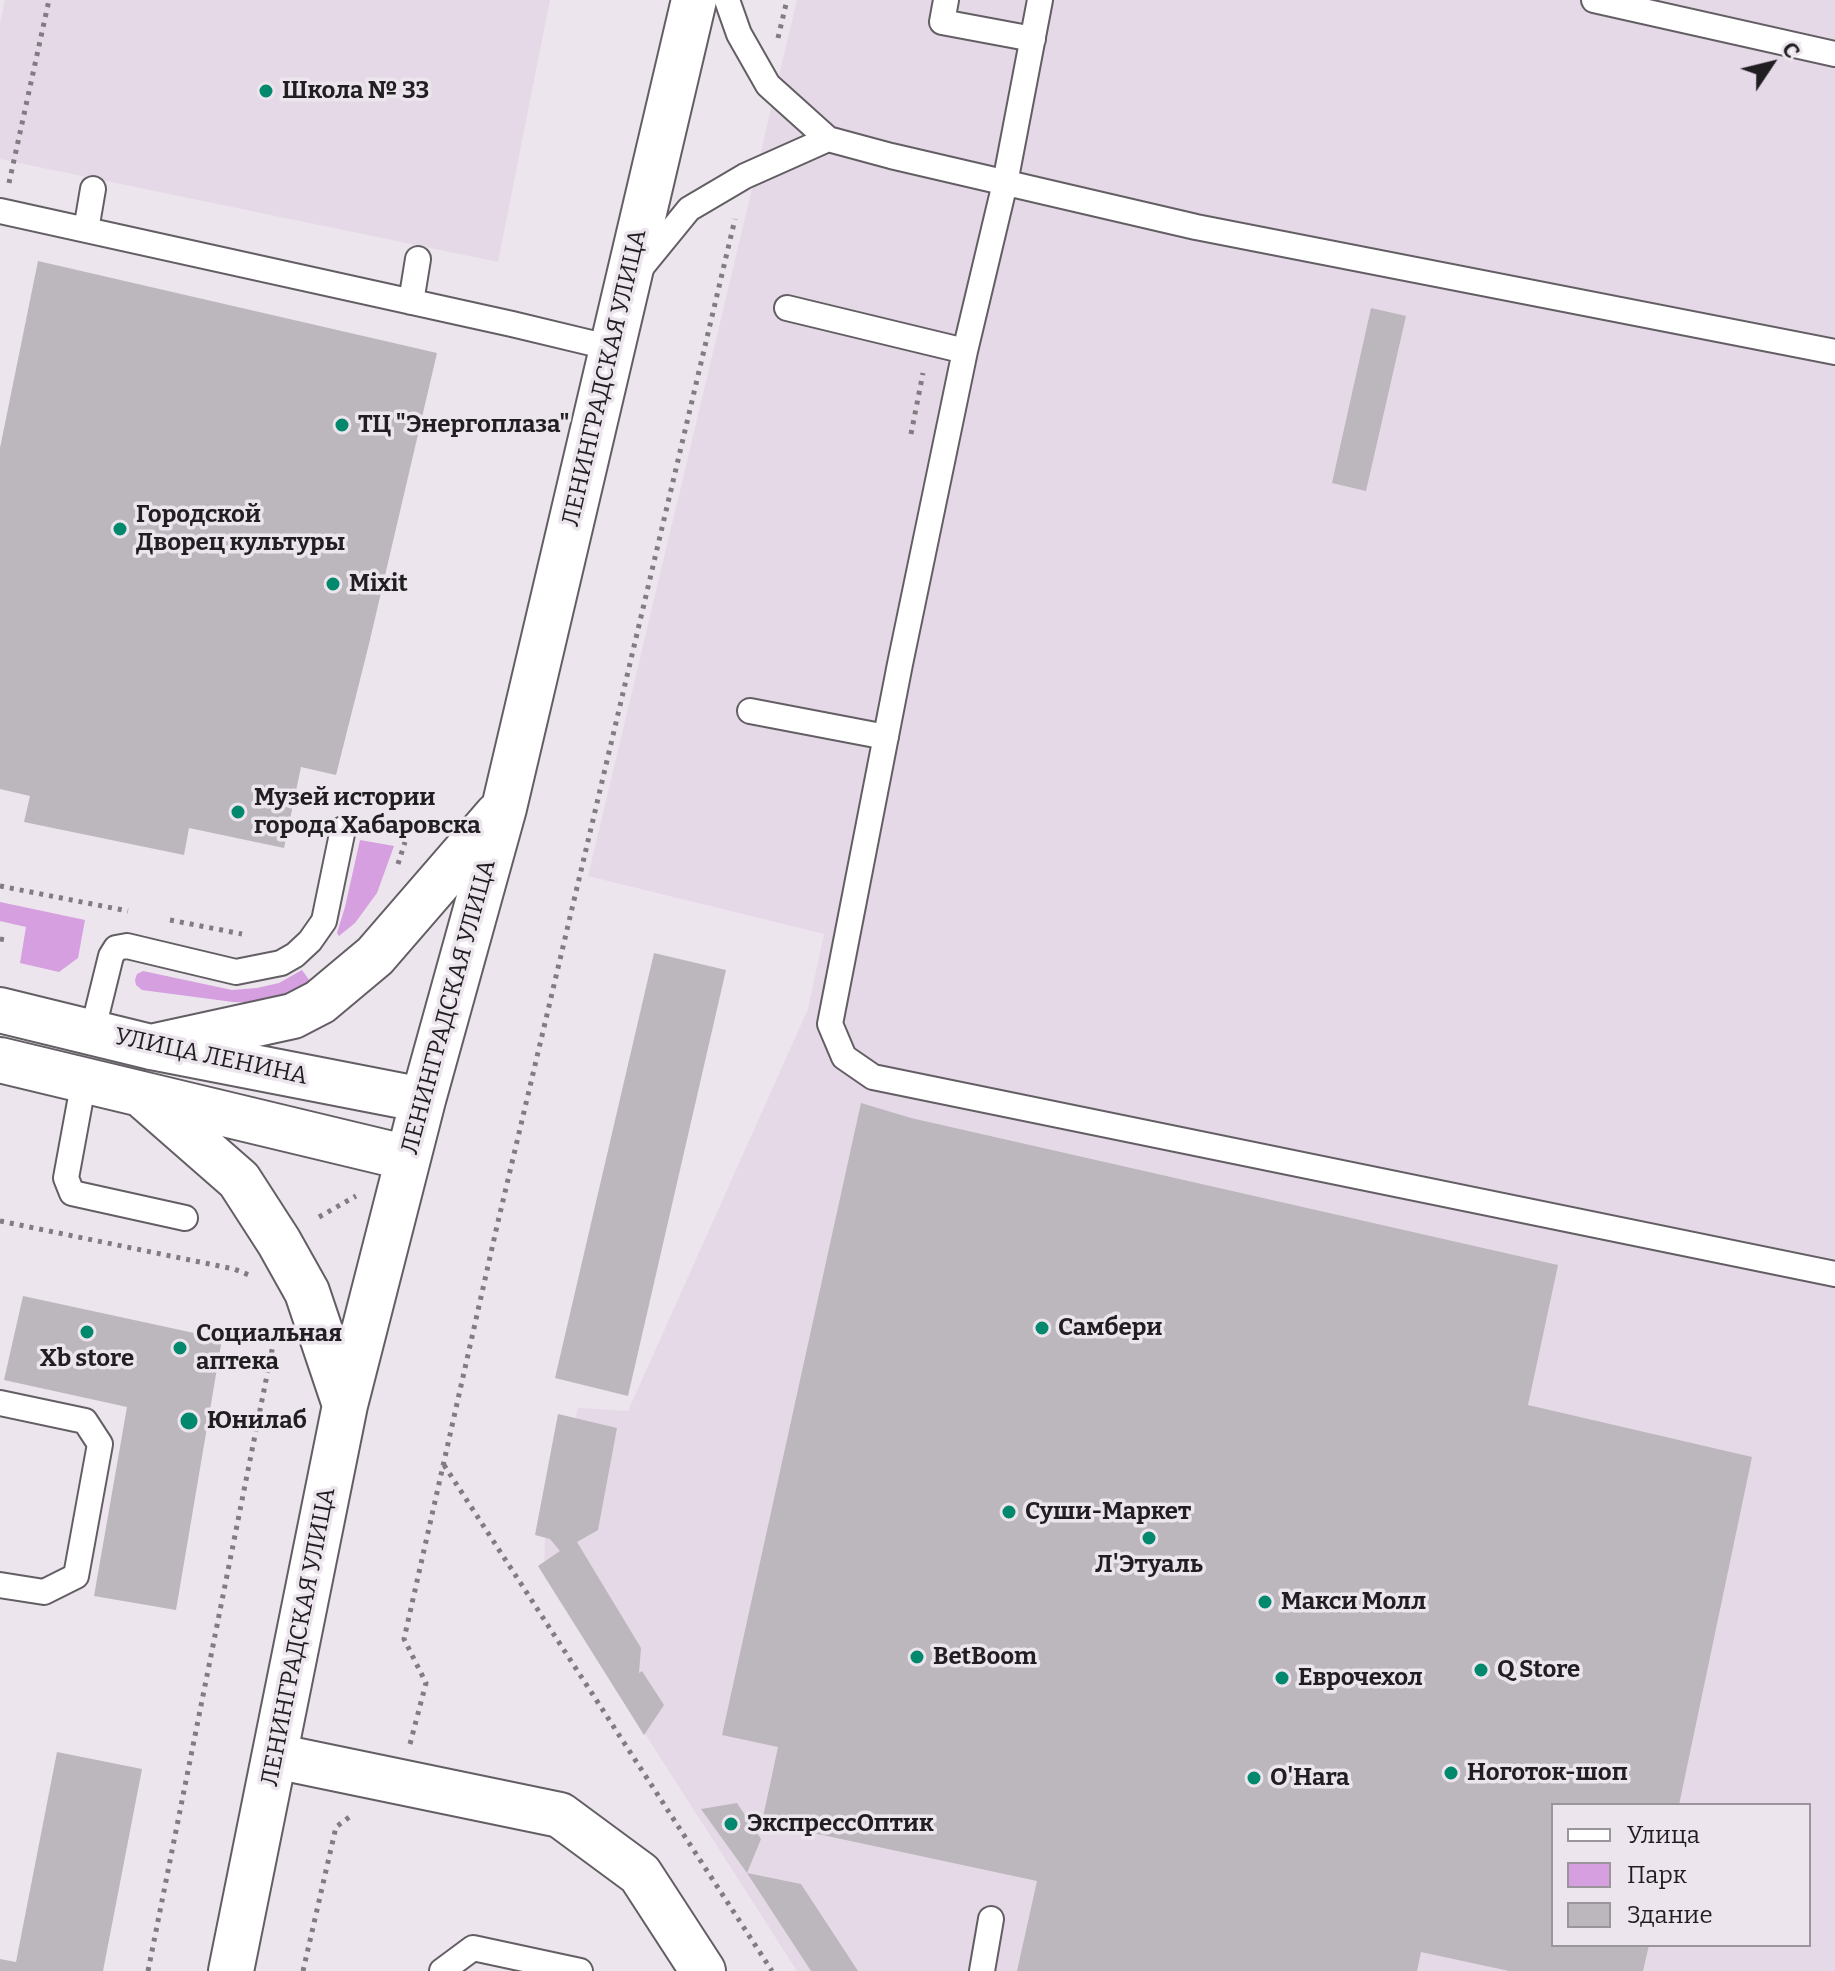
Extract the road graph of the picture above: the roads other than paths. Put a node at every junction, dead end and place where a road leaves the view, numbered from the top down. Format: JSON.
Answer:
{"nodes":[{"id":1,"x":694,"y":0,"type":"edge"},
{"id":2,"x":727,"y":0,"type":"edge"},
{"id":3,"x":946,"y":0,"type":"edge"},
{"id":4,"x":1040,"y":0,"type":"edge"},
{"id":5,"x":1594,"y":0,"type":"edge"},
{"id":6,"x":1033,"y":39,"type":"junction"},
{"id":7,"x":1835,"y":54,"type":"edge"},
{"id":8,"x":828,"y":139,"type":"junction"},
{"id":9,"x":1005,"y":183,"type":"junction"},
{"id":10,"x":93,"y":189,"type":"dead end"},
{"id":11,"x":1,"y":211,"type":"edge"},
{"id":12,"x":86,"y":230,"type":"junction"},
{"id":13,"x":418,"y":259,"type":"dead end"},
{"id":14,"x":627,"y":285,"type":"junction"},
{"id":15,"x":411,"y":302,"type":"junction"},
{"id":16,"x":787,"y":308,"type":"dead end"},
{"id":17,"x":612,"y":348,"type":"junction"},
{"id":18,"x":965,"y":351,"type":"junction"},
{"id":19,"x":1835,"y":352,"type":"edge"},
{"id":20,"x":750,"y":711,"type":"dead end"},
{"id":21,"x":886,"y":737,"type":"junction"},
{"id":22,"x":504,"y":808,"type":"junction"},
{"id":23,"x":343,"y":829,"type":"dead end"},
{"id":24,"x":0,"y":1010,"type":"edge"},
{"id":25,"x":92,"y":1033,"type":"junction"},
{"id":26,"x":151,"y":1047,"type":"junction"},
{"id":27,"x":0,"y":1060,"type":"edge"},
{"id":28,"x":84,"y":1080,"type":"junction"},
{"id":29,"x":138,"y":1092,"type":"junction"},
{"id":30,"x":423,"y":1100,"type":"junction"},
{"id":31,"x":408,"y":1158,"type":"junction"},
{"id":32,"x":185,"y":1218,"type":"dead end"},
{"id":33,"x":1835,"y":1274,"type":"edge"},
{"id":34,"x":0,"y":1403,"type":"edge"},
{"id":35,"x":345,"y":1405,"type":"junction"},
{"id":36,"x":0,"y":1585,"type":"edge"},
{"id":37,"x":275,"y":1756,"type":"junction"},
{"id":38,"x":991,"y":1919,"type":"dead end"},
{"id":39,"x":231,"y":1971,"type":"edge"},
{"id":40,"x":442,"y":1971,"type":"edge"},
{"id":41,"x":580,"y":1971,"type":"edge"},
{"id":42,"x":703,"y":1971,"type":"edge"},
{"id":43,"x":982,"y":1971,"type":"edge"}],
"edges":[{"from":1,"to":14,"type":"main road","name":"ЛЕНИНГРАДСКАЯ УЛИЦА"},
{"from":2,"to":8,"type":"lane"},
{"from":3,"to":6,"type":"lane"},
{"from":4,"to":6,"type":"lane"},
{"from":5,"to":7,"type":"lane"},
{"from":6,"to":9,"type":"lane"},
{"from":8,"to":9,"type":"lane"},
{"from":8,"to":14,"type":"lane"},
{"from":9,"to":18,"type":"lane"},
{"from":9,"to":19,"type":"lane"},
{"from":10,"to":12,"type":"lane"},
{"from":11,"to":12,"type":"lane"},
{"from":12,"to":15,"type":"lane"},
{"from":13,"to":15,"type":"lane"},
{"from":14,"to":17,"type":"main road","name":"ЛЕНИНГРАДСКАЯ УЛИЦА"},
{"from":15,"to":17,"type":"lane"},
{"from":16,"to":18,"type":"lane"},
{"from":17,"to":22,"type":"main road","name":"ЛЕНИНГРАДСКАЯ УЛИЦА"},
{"from":18,"to":21,"type":"lane"},
{"from":20,"to":21,"type":"lane"},
{"from":21,"to":33,"type":"lane"},
{"from":22,"to":26,"type":"main road"},
{"from":22,"to":30,"type":"main road","name":"ЛЕНИНГРАДСКАЯ УЛИЦА"},
{"from":23,"to":25,"type":"lane"},
{"from":24,"to":25,"type":"main road","name":"УЛИЦА ЛЕНИНА"},
{"from":25,"to":26,"type":"main road","name":"УЛИЦА ЛЕНИНА"},
{"from":26,"to":30,"type":"main road","name":"УЛИЦА ЛЕНИНА"},
{"from":27,"to":28,"type":"main road","name":"УЛИЦА ЛЕНИНА"},
{"from":28,"to":29,"type":"main road","name":"УЛИЦА ЛЕНИНА"},
{"from":28,"to":32,"type":"lane"},
{"from":29,"to":31,"type":"main road","name":"УЛИЦА ЛЕНИНА"},
{"from":29,"to":35,"type":"main road"},
{"from":30,"to":31,"type":"main road","name":"ЛЕНИНГРАДСКАЯ УЛИЦА"},
{"from":31,"to":35,"type":"main road","name":"ЛЕНИНГРАДСКАЯ УЛИЦА"},
{"from":34,"to":36,"type":"lane"},
{"from":35,"to":37,"type":"main road","name":"ЛЕНИНГРАДСКАЯ УЛИЦА"},
{"from":37,"to":39,"type":"main road","name":"ЛЕНИНГРАДСКАЯ УЛИЦА"},
{"from":37,"to":42,"type":"main road"},
{"from":38,"to":43,"type":"lane"},
{"from":40,"to":41,"type":"lane"}]}
